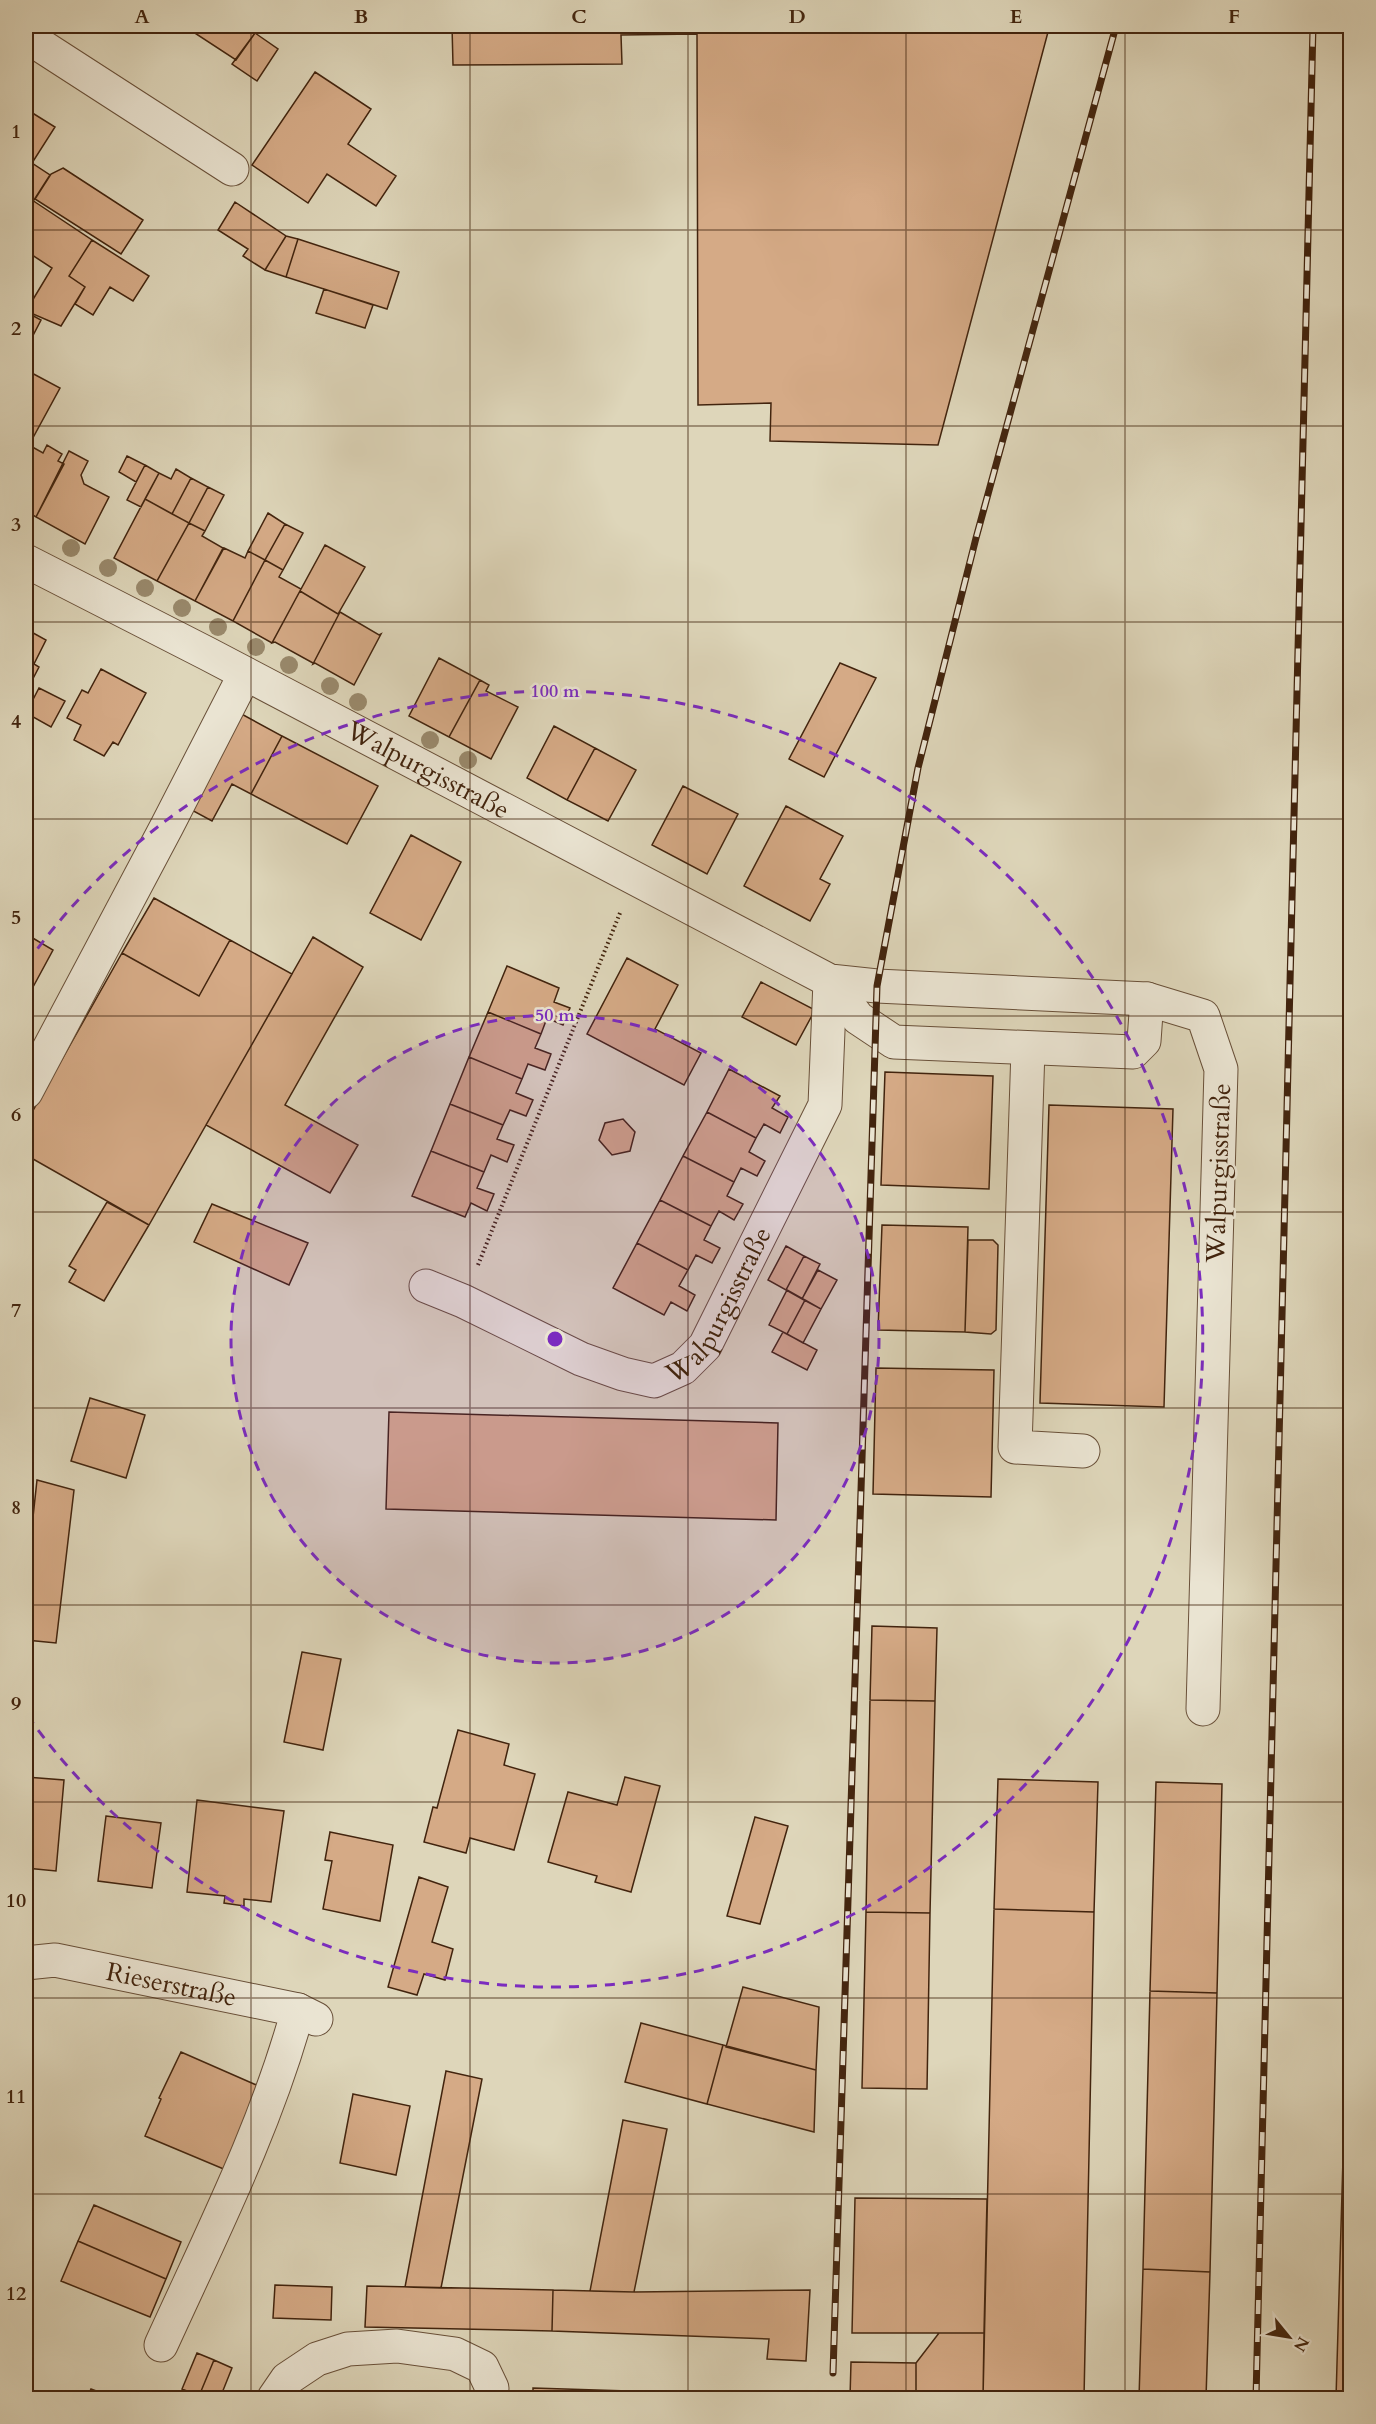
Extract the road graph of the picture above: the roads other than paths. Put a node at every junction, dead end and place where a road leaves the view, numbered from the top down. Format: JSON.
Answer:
{"nodes":[{"id":1,"x":26,"y":36,"type":"edge"},
{"id":2,"x":232,"y":169,"type":"dead end"},
{"id":3,"x":26,"y":561,"type":"edge"},
{"id":4,"x":245,"y":674,"type":"junction"},
{"id":5,"x":830,"y":981,"type":"junction"},
{"id":6,"x":1147,"y":999,"type":"junction"},
{"id":7,"x":1028,"y":1049,"type":"junction"},
{"id":8,"x":26,"y":1092,"type":"edge"},
{"id":9,"x":426,"y":1286,"type":"dead end"},
{"id":10,"x":1083,"y":1450,"type":"dead end"},
{"id":11,"x":1203,"y":1709,"type":"dead end"},
{"id":12,"x":26,"y":1963,"type":"edge"},
{"id":13,"x":161,"y":2345,"type":"dead end"},
{"id":14,"x":274,"y":2398,"type":"edge"},
{"id":15,"x":491,"y":2398,"type":"edge"}],
"edges":[{"from":1,"to":2,"type":"street"},
{"from":3,"to":4,"type":"street","name":"Walpurgisstraße"},
{"from":4,"to":5,"type":"street","name":"Walpurgisstraße"},
{"from":4,"to":8,"type":"street"},
{"from":5,"to":6,"type":"street","name":"Walpurgisstraße"},
{"from":5,"to":7,"type":"street"},
{"from":5,"to":9,"type":"street","name":"Walpurgisstraße"},
{"from":6,"to":7,"type":"street"},
{"from":6,"to":11,"type":"street","name":"Walpurgisstraße"},
{"from":7,"to":10,"type":"street"},
{"from":12,"to":13,"type":"street","name":"Rieserstraße"},
{"from":14,"to":15,"type":"street"}]}
